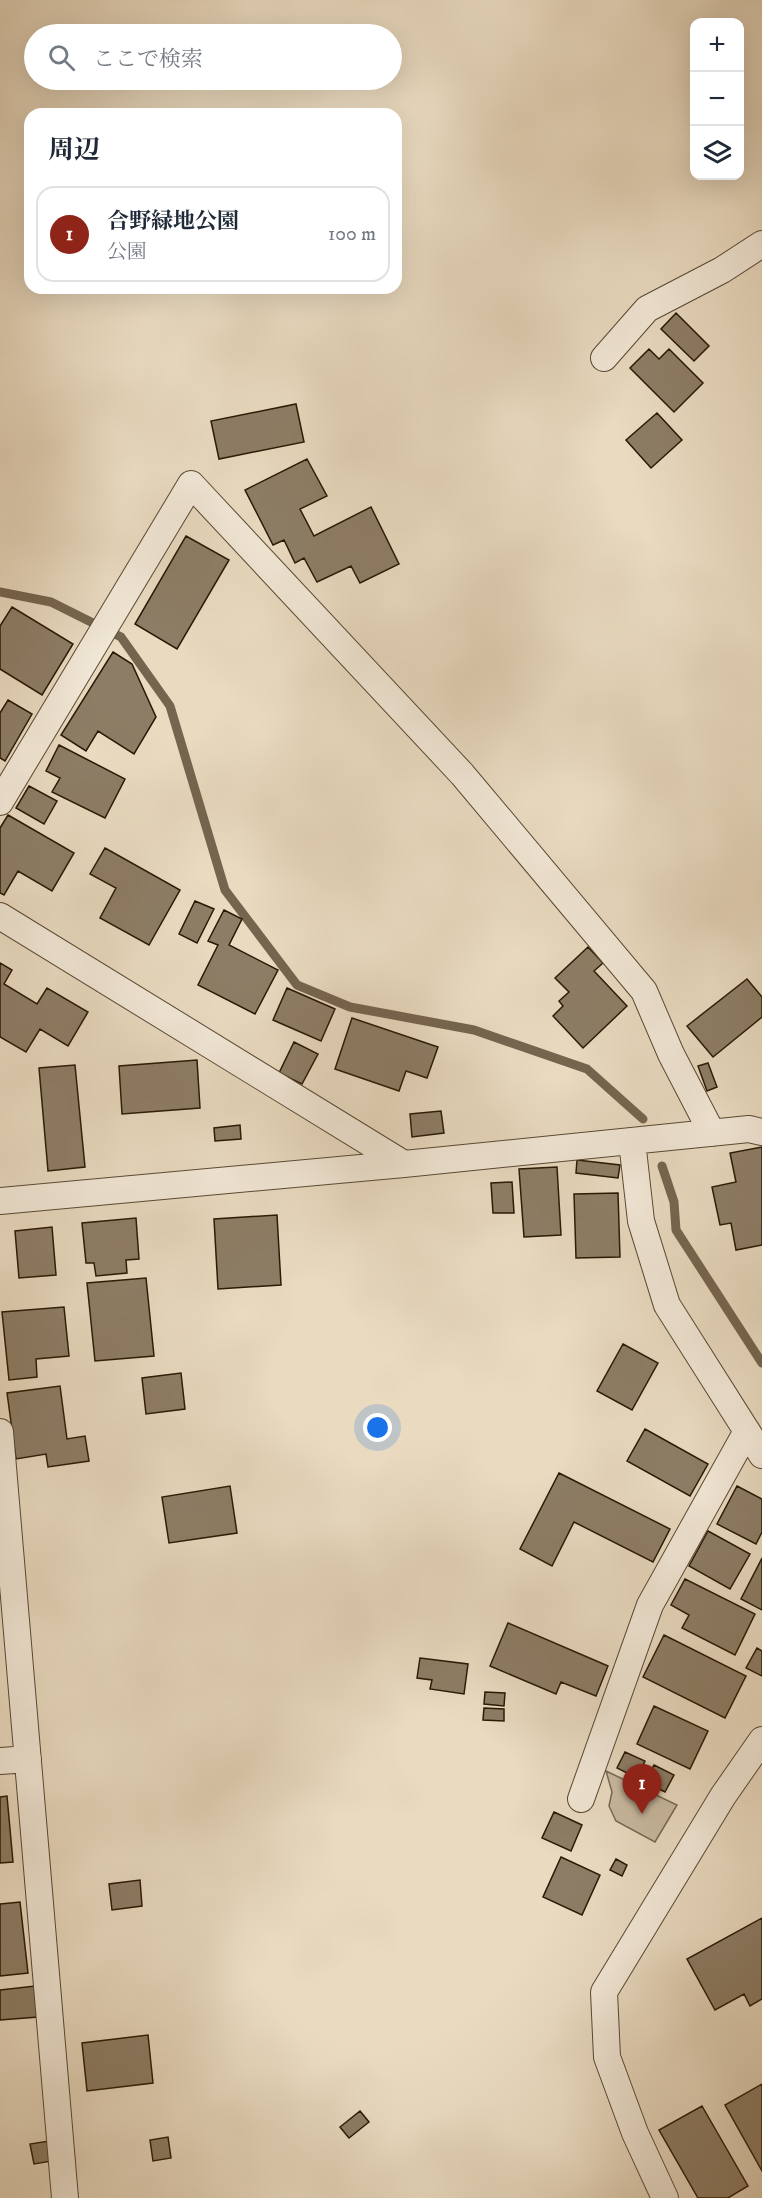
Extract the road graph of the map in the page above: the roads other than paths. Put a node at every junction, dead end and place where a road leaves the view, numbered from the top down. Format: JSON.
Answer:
{"nodes":[{"id":1,"x":762,"y":244,"type":"edge"},
{"id":2,"x":604,"y":358,"type":"dead end"},
{"id":3,"x":0,"y":802,"type":"edge"},
{"id":4,"x":0,"y":916,"type":"edge"},
{"id":5,"x":762,"y":1132,"type":"edge"},
{"id":6,"x":712,"y":1133,"type":"junction"},
{"id":7,"x":632,"y":1141,"type":"junction"},
{"id":8,"x":404,"y":1164,"type":"junction"},
{"id":9,"x":0,"y":1201,"type":"edge"},
{"id":10,"x":747,"y":1431,"type":"junction"},
{"id":11,"x":0,"y":1432,"type":"edge"},
{"id":12,"x":762,"y":1455,"type":"edge"},
{"id":13,"x":762,"y":1740,"type":"edge"},
{"id":14,"x":28,"y":1759,"type":"junction"},
{"id":15,"x":0,"y":1761,"type":"edge"},
{"id":16,"x":581,"y":1799,"type":"dead end"},
{"id":17,"x":65,"y":2198,"type":"edge"},
{"id":18,"x":665,"y":2198,"type":"edge"}],
"edges":[{"from":1,"to":2,"type":"street"},
{"from":3,"to":6,"type":"street"},
{"from":4,"to":8,"type":"street"},
{"from":5,"to":6,"type":"street"},
{"from":6,"to":7,"type":"street"},
{"from":7,"to":8,"type":"street"},
{"from":7,"to":10,"type":"street"},
{"from":8,"to":9,"type":"street"},
{"from":10,"to":12,"type":"street"},
{"from":10,"to":16,"type":"street"},
{"from":11,"to":14,"type":"street"},
{"from":13,"to":18,"type":"street"},
{"from":14,"to":15,"type":"street"},
{"from":14,"to":17,"type":"street"}]}
